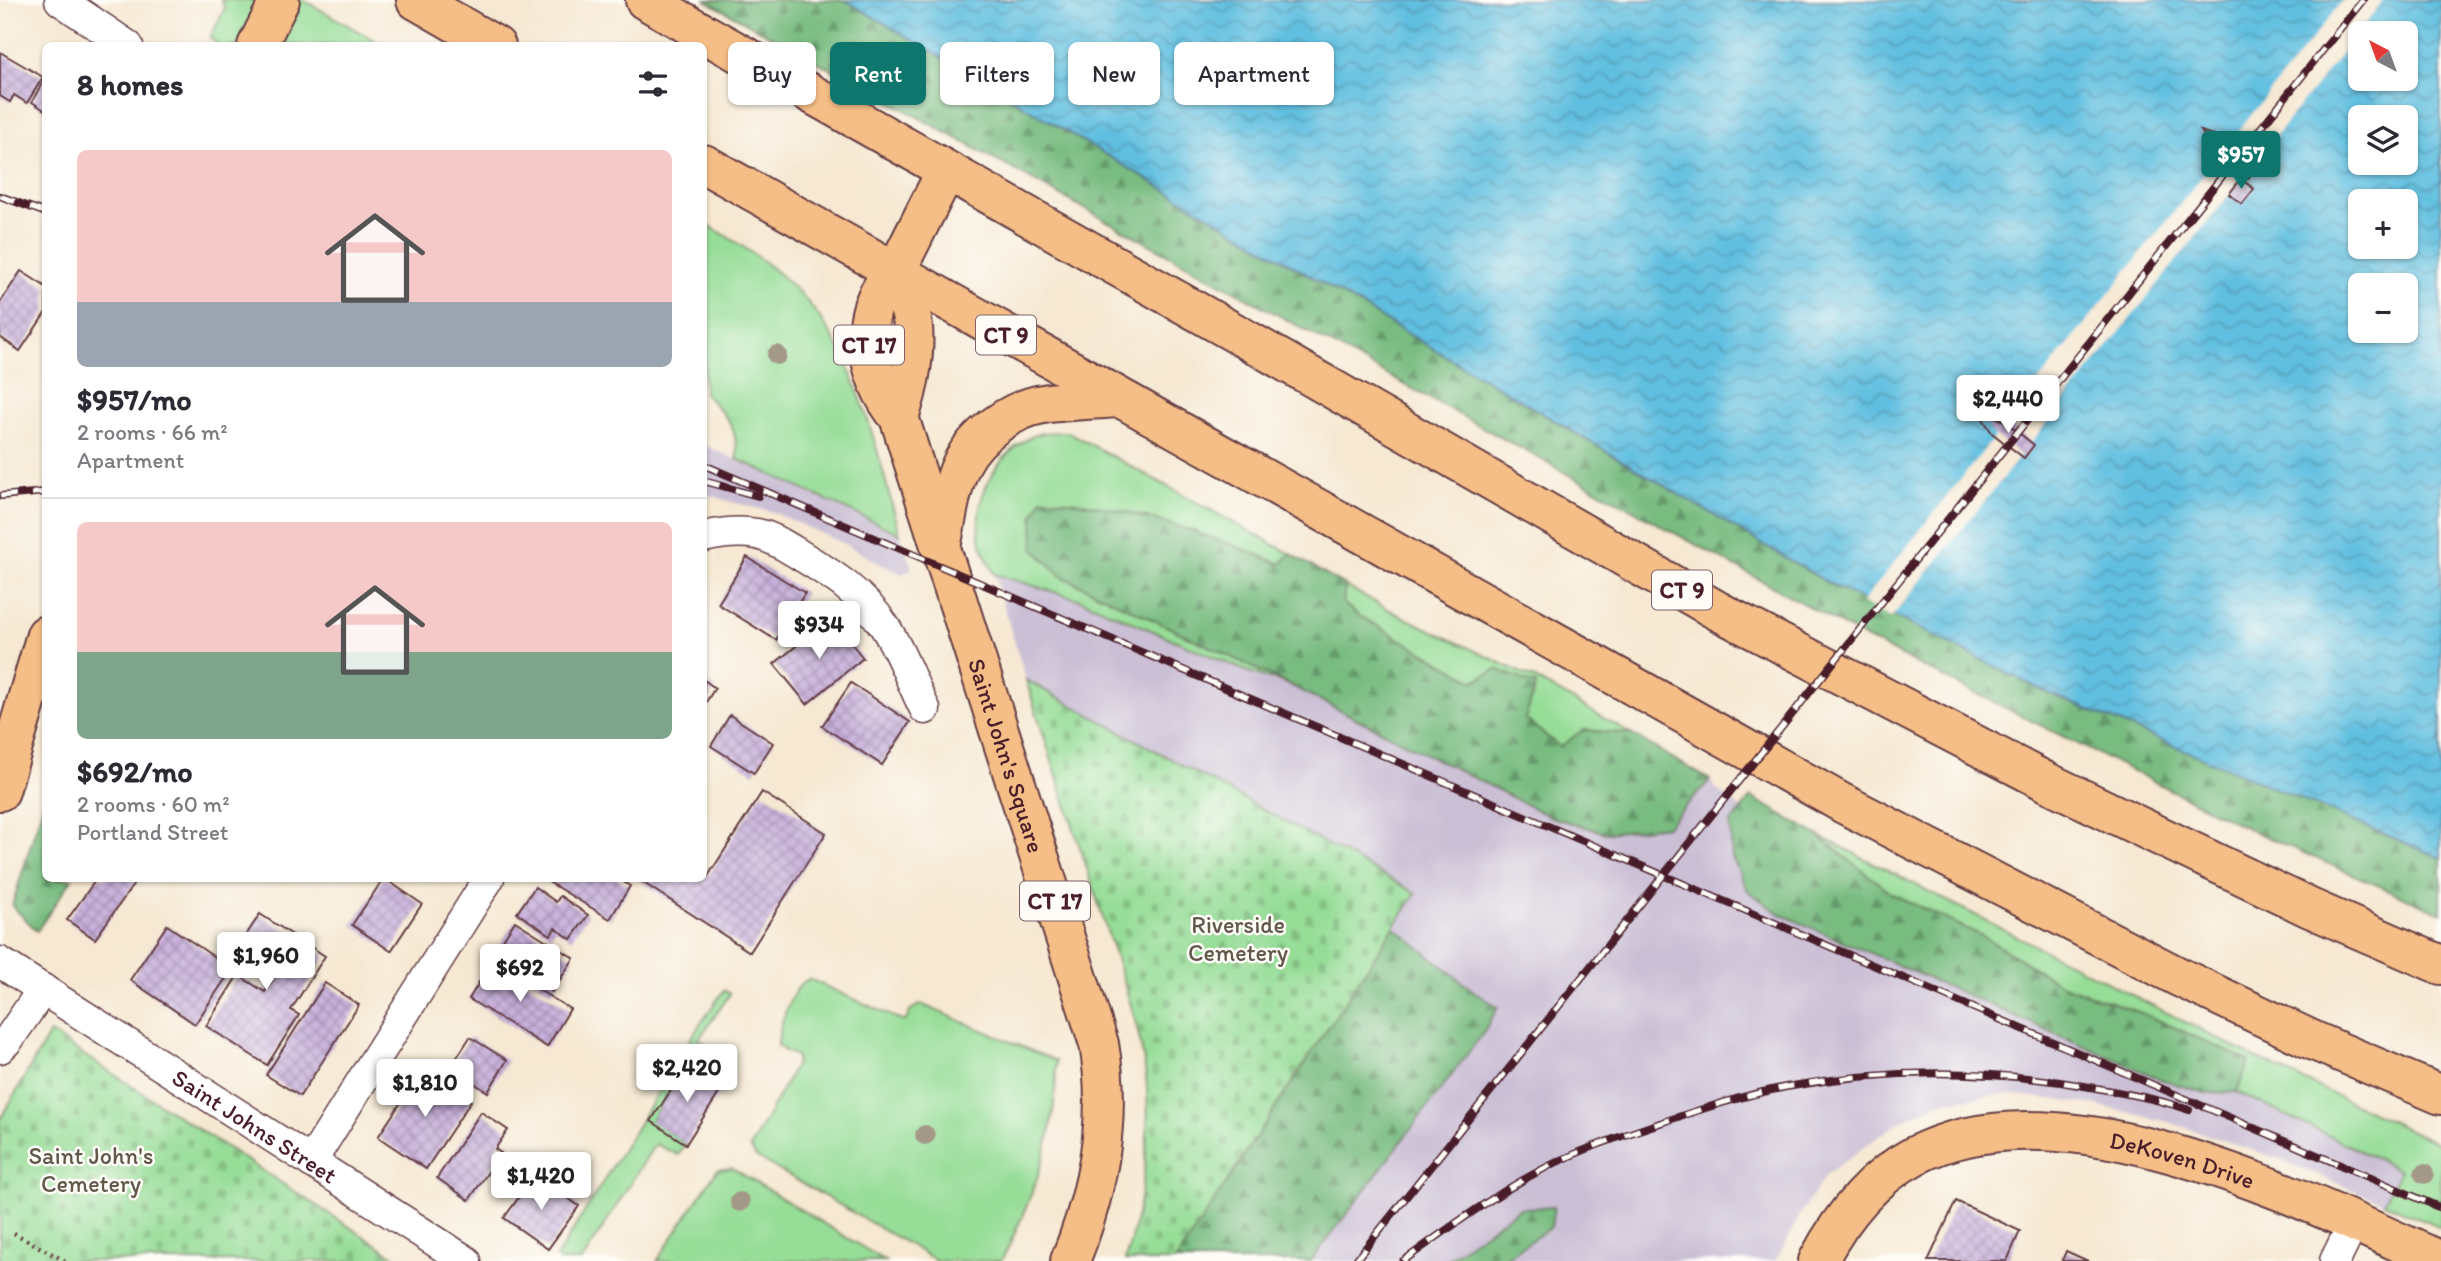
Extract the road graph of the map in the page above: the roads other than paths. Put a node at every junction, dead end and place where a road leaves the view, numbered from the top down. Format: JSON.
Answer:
{"nodes":[{"id":1,"x":60,"y":0,"type":"edge"},
{"id":2,"x":280,"y":0,"type":"edge"},
{"id":3,"x":416,"y":0,"type":"edge"},
{"id":4,"x":645,"y":0,"type":"edge"},
{"id":5,"x":122,"y":42,"type":"edge"},
{"id":6,"x":259,"y":42,"type":"edge"},
{"id":7,"x":489,"y":42,"type":"edge"},
{"id":8,"x":707,"y":166,"type":"edge"},
{"id":9,"x":946,"y":171,"type":"junction"},
{"id":10,"x":895,"y":273,"type":"junction"},
{"id":11,"x":1118,"y":398,"type":"junction"},
{"id":12,"x":707,"y":536,"type":"edge"},
{"id":13,"x":941,"y":547,"type":"junction"},
{"id":14,"x":42,"y":649,"type":"edge"},
{"id":15,"x":925,"y":709,"type":"dead end"},
{"id":16,"x":0,"y":791,"type":"edge"},
{"id":17,"x":486,"y":882,"type":"edge"},
{"id":18,"x":0,"y":962,"type":"edge"},
{"id":19,"x":2441,"y":965,"type":"edge"},
{"id":20,"x":43,"y":989,"type":"junction"},
{"id":21,"x":0,"y":1048,"type":"edge"},
{"id":22,"x":2441,"y":1096,"type":"edge"},
{"id":23,"x":312,"y":1161,"type":"junction"},
{"id":24,"x":2354,"y":1223,"type":"junction"},
{"id":25,"x":466,"y":1261,"type":"edge"},
{"id":26,"x":1070,"y":1261,"type":"edge"},
{"id":27,"x":1818,"y":1261,"type":"edge"},
{"id":28,"x":2335,"y":1261,"type":"edge"},
{"id":29,"x":2441,"y":1261,"type":"edge"}],
"edges":[{"from":1,"to":5,"type":"street"},
{"from":2,"to":6,"type":"main road"},
{"from":3,"to":7,"type":"main road"},
{"from":4,"to":9,"type":"main road","number":"CT 9"},
{"from":8,"to":10,"type":"main road","number":"CT 9"},
{"from":9,"to":10,"type":"main road"},
{"from":9,"to":19,"type":"main road","number":"CT 9"},
{"from":10,"to":11,"type":"main road","number":"CT 9"},
{"from":10,"to":13,"type":"main road","name":"Saint John's Square","number":"CT 17"},
{"from":11,"to":13,"type":"main road"},
{"from":11,"to":22,"type":"main road","number":"CT 9"},
{"from":12,"to":15,"type":"street"},
{"from":13,"to":26,"type":"main road","name":"Saint John's Square","number":"CT 17"},
{"from":14,"to":16,"type":"main road"},
{"from":17,"to":23,"type":"street"},
{"from":18,"to":20,"type":"street","name":"Saint Johns Street"},
{"from":20,"to":21,"type":"street"},
{"from":20,"to":23,"type":"street","name":"Saint Johns Street"},
{"from":23,"to":25,"type":"street","name":"Saint Johns Street"},
{"from":24,"to":27,"type":"main road","name":"DeKoven Drive"},
{"from":24,"to":28,"type":"street"},
{"from":24,"to":29,"type":"main road","name":"DeKoven Drive"}]}
